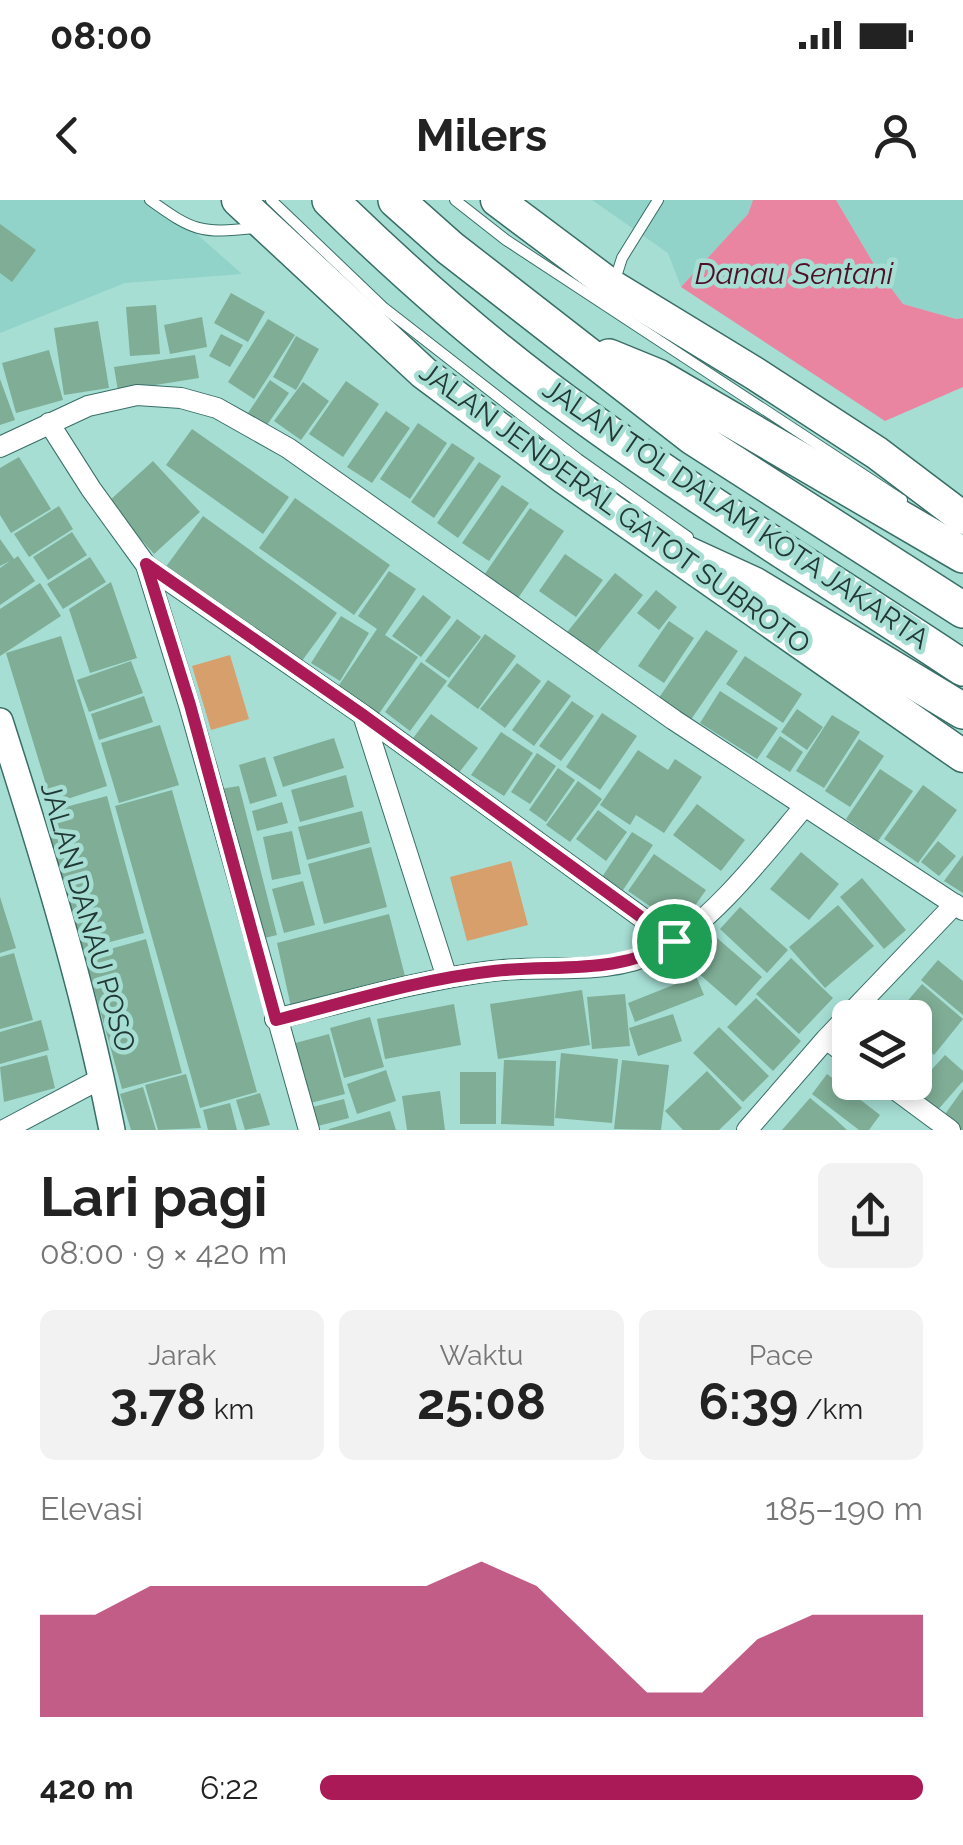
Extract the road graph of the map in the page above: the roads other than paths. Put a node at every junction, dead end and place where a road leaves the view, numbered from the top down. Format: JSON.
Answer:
{"nodes":[{"id":1,"x":150,"y":200,"type":"edge"},
{"id":2,"x":238,"y":200,"type":"edge"},
{"id":3,"x":330,"y":200,"type":"edge"},
{"id":4,"x":396,"y":200,"type":"edge"},
{"id":5,"x":454,"y":200,"type":"edge"},
{"id":6,"x":498,"y":200,"type":"edge"},
{"id":7,"x":658,"y":200,"type":"edge"},
{"id":8,"x":269,"y":213,"type":"edge"},
{"id":9,"x":613,"y":287,"type":"junction"},
{"id":10,"x":562,"y":336,"type":"junction"},
{"id":11,"x":49,"y":423,"type":"junction"},
{"id":12,"x":0,"y":447,"type":"edge"},
{"id":13,"x":914,"y":508,"type":"dead end"},
{"id":14,"x":963,"y":518,"type":"edge"},
{"id":15,"x":660,"y":542,"type":"junction"},
{"id":16,"x":963,"y":555,"type":"edge"},
{"id":17,"x":146,"y":564,"type":"junction"},
{"id":18,"x":754,"y":585,"type":"junction"},
{"id":19,"x":963,"y":610,"type":"edge"},
{"id":20,"x":866,"y":667,"type":"dead end"},
{"id":21,"x":963,"y":668,"type":"edge"},
{"id":22,"x":963,"y":711,"type":"edge"},
{"id":23,"x":363,"y":715,"type":"junction"},
{"id":24,"x":0,"y":722,"type":"edge"},
{"id":25,"x":963,"y":756,"type":"edge"},
{"id":26,"x":804,"y":807,"type":"junction"},
{"id":27,"x":959,"y":907,"type":"edge"},
{"id":28,"x":674,"y":941,"type":"junction"},
{"id":29,"x":447,"y":978,"type":"junction"},
{"id":30,"x":276,"y":1020,"type":"junction"},
{"id":31,"x":826,"y":1038,"type":"junction"},
{"id":32,"x":832,"y":1042,"type":"edge"},
{"id":33,"x":102,"y":1078,"type":"junction"},
{"id":34,"x":909,"y":1100,"type":"edge"},
{"id":35,"x":4,"y":1130,"type":"edge"},
{"id":36,"x":112,"y":1130,"type":"edge"},
{"id":37,"x":308,"y":1130,"type":"edge"},
{"id":38,"x":747,"y":1130,"type":"edge"},
{"id":39,"x":950,"y":1130,"type":"edge"}],
"edges":[{"from":1,"to":8,"type":"lane"},
{"from":2,"to":8,"type":"highway","name":"JALAN JENDERAL GATOT SUBROTO"},
{"from":3,"to":21,"type":"highway","name":"JALAN TOL DALAM KOTA JAKARTA"},
{"from":4,"to":10,"type":"highway","name":"JALAN TOL DALAM KOTA JAKARTA"},
{"from":5,"to":13,"type":"lane"},
{"from":6,"to":9,"type":"highway"},
{"from":7,"to":9,"type":"lane"},
{"from":8,"to":15,"type":"highway","name":"JALAN JENDERAL GATOT SUBROTO"},
{"from":8,"to":18,"type":"lane"},
{"from":9,"to":14,"type":"highway"},
{"from":10,"to":16,"type":"highway"},
{"from":10,"to":19,"type":"highway","name":"JALAN TOL DALAM KOTA JAKARTA"},
{"from":11,"to":12,"type":"street"},
{"from":11,"to":17,"type":"street"},
{"from":11,"to":26,"type":"street"},
{"from":15,"to":18,"type":"highway"},
{"from":15,"to":25,"type":"highway","name":"JALAN JENDERAL GATOT SUBROTO"},
{"from":17,"to":23,"type":"street"},
{"from":17,"to":30,"type":"street"},
{"from":18,"to":20,"type":"lane"},
{"from":18,"to":22,"type":"highway"},
{"from":23,"to":28,"type":"street"},
{"from":23,"to":29,"type":"street"},
{"from":24,"to":33,"type":"street","name":"JALAN DANAU POSO"},
{"from":26,"to":27,"type":"street"},
{"from":26,"to":28,"type":"street"},
{"from":27,"to":31,"type":"street"},
{"from":28,"to":29,"type":"street"},
{"from":29,"to":30,"type":"street"},
{"from":30,"to":37,"type":"street"},
{"from":31,"to":32,"type":"street"},
{"from":31,"to":38,"type":"street"},
{"from":33,"to":35,"type":"street"},
{"from":33,"to":36,"type":"street","name":"JALAN DANAU POSO"},
{"from":34,"to":39,"type":"street"}]}
